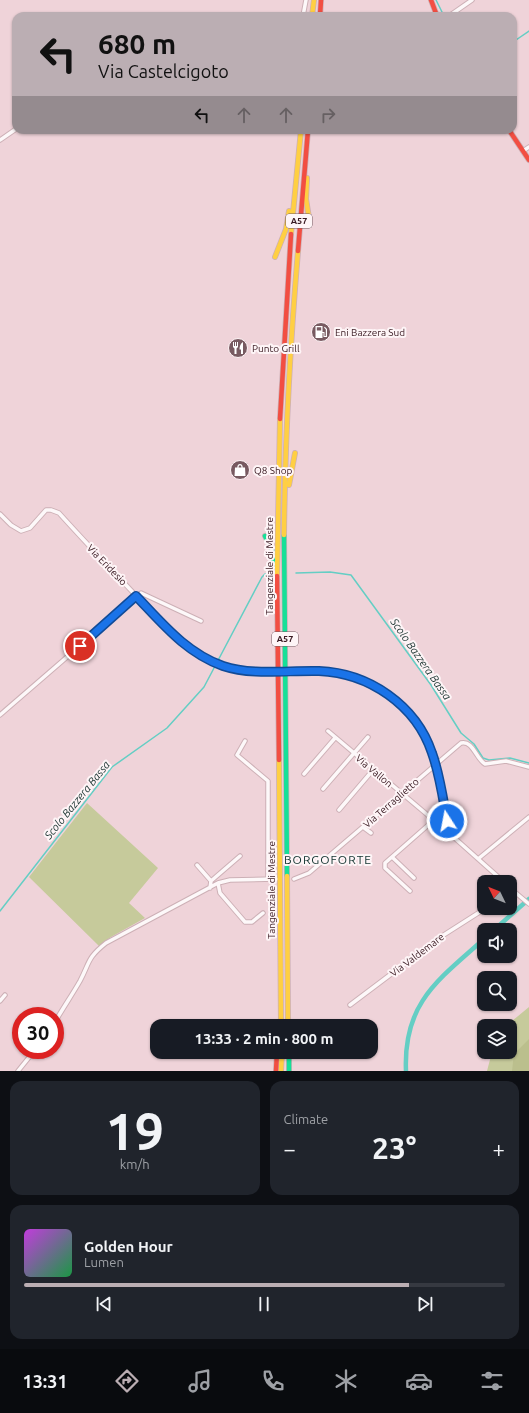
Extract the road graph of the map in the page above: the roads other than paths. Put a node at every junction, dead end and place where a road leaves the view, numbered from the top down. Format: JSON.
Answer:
{"nodes":[{"id":1,"x":306,"y":0,"type":"edge"},
{"id":2,"x":314,"y":0,"type":"edge"},
{"id":3,"x":321,"y":0,"type":"edge"},
{"id":4,"x":431,"y":0,"type":"edge"},
{"id":5,"x":472,"y":0,"type":"edge"},
{"id":6,"x":304,"y":12,"type":"edge"},
{"id":7,"x":312,"y":12,"type":"edge"},
{"id":8,"x":320,"y":12,"type":"edge"},
{"id":9,"x":436,"y":12,"type":"edge"},
{"id":10,"x":455,"y":12,"type":"edge"},
{"id":11,"x":12,"y":132,"type":"edge"},
{"id":12,"x":301,"y":134,"type":"edge"},
{"id":13,"x":308,"y":134,"type":"edge"},
{"id":14,"x":512,"y":134,"type":"edge"},
{"id":15,"x":0,"y":140,"type":"edge"},
{"id":16,"x":529,"y":147,"type":"edge"},
{"id":17,"x":523,"y":151,"type":"junction"},
{"id":18,"x":529,"y":160,"type":"edge"},
{"id":19,"x":304,"y":166,"type":"junction"},
{"id":20,"x":294,"y":194,"type":"junction"},
{"id":21,"x":310,"y":218,"type":"dead end"},
{"id":22,"x":275,"y":257,"type":"dead end"},
{"id":23,"x":295,"y":453,"type":"dead end"},
{"id":24,"x":0,"y":514,"type":"edge"},
{"id":25,"x":285,"y":515,"type":"junction"},
{"id":26,"x":265,"y":536,"type":"dead end"},
{"id":27,"x":277,"y":576,"type":"junction"},
{"id":28,"x":136,"y":596,"type":"junction"},
{"id":29,"x":201,"y":620,"type":"dead end"},
{"id":30,"x":0,"y":715,"type":"edge"},
{"id":31,"x":328,"y":731,"type":"dead end"},
{"id":32,"x":368,"y":737,"type":"dead end"},
{"id":33,"x":335,"y":738,"type":"junction"},
{"id":34,"x":245,"y":741,"type":"dead end"},
{"id":35,"x":354,"y":754,"type":"junction"},
{"id":36,"x":435,"y":764,"type":"junction"},
{"id":37,"x":529,"y":767,"type":"edge"},
{"id":38,"x":373,"y":770,"type":"junction"},
{"id":39,"x":304,"y":774,"type":"dead end"},
{"id":40,"x":323,"y":789,"type":"dead end"},
{"id":41,"x":401,"y":793,"type":"junction"},
{"id":42,"x":339,"y":810,"type":"dead end"},
{"id":43,"x":529,"y":817,"type":"edge"},
{"id":44,"x":434,"y":820,"type":"junction"},
{"id":45,"x":363,"y":827,"type":"junction"},
{"id":46,"x":371,"y":833,"type":"dead end"},
{"id":47,"x":449,"y":833,"type":"junction"},
{"id":48,"x":240,"y":856,"type":"dead end"},
{"id":49,"x":392,"y":857,"type":"junction"},
{"id":50,"x":478,"y":858,"type":"junction"},
{"id":51,"x":197,"y":865,"type":"dead end"},
{"id":52,"x":496,"y":875,"type":"edge"},
{"id":53,"x":414,"y":878,"type":"dead end"},
{"id":54,"x":268,"y":879,"type":"junction"},
{"id":55,"x":276,"y":879,"type":"dead end"},
{"id":56,"x":294,"y":879,"type":"dead end"},
{"id":57,"x":211,"y":881,"type":"junction"},
{"id":58,"x":218,"y":883,"type":"junction"},
{"id":59,"x":210,"y":888,"type":"junction"},
{"id":60,"x":410,"y":891,"type":"dead end"},
{"id":61,"x":517,"y":895,"type":"edge"},
{"id":62,"x":529,"y":904,"type":"edge"},
{"id":63,"x":263,"y":914,"type":"dead end"},
{"id":64,"x":477,"y":914,"type":"edge"},
{"id":65,"x":5,"y":995,"type":"dead end"},
{"id":66,"x":0,"y":1001,"type":"edge"},
{"id":67,"x":350,"y":1005,"type":"dead end"},
{"id":68,"x":64,"y":1007,"type":"edge"},
{"id":69,"x":281,"y":1019,"type":"edge"},
{"id":70,"x":288,"y":1019,"type":"edge"},
{"id":71,"x":28,"y":1059,"type":"edge"},
{"id":72,"x":277,"y":1059,"type":"edge"},
{"id":73,"x":282,"y":1059,"type":"edge"},
{"id":74,"x":289,"y":1059,"type":"edge"},
{"id":75,"x":18,"y":1071,"type":"edge"},
{"id":76,"x":276,"y":1071,"type":"edge"},
{"id":77,"x":282,"y":1071,"type":"edge"},
{"id":78,"x":289,"y":1071,"type":"edge"}],
"edges":[{"from":1,"to":6,"type":"street"},
{"from":2,"to":7,"type":"main road"},
{"from":3,"to":8,"type":"main road"},
{"from":4,"to":9,"type":"main road"},
{"from":5,"to":10,"type":"street"},
{"from":11,"to":15,"type":"street"},
{"from":12,"to":20,"type":"main road","name":"Tangenziale di Mestre","number":"A57"},
{"from":13,"to":19,"type":"main road","name":"Tangenziale di Mestre","number":"A57"},
{"from":14,"to":17,"type":"main road"},
{"from":16,"to":17,"type":"street"},
{"from":17,"to":18,"type":"main road"},
{"from":19,"to":21,"type":"main road"},
{"from":19,"to":25,"type":"main road","name":"Tangenziale di Mestre","number":"A57"},
{"from":20,"to":22,"type":"main road"},
{"from":20,"to":27,"type":"main road","name":"Tangenziale di Mestre","number":"A57"},
{"from":23,"to":25,"type":"main road"},
{"from":24,"to":28,"type":"street","name":"Via Eridesio"},
{"from":25,"to":70,"type":"main road","name":"Tangenziale di Mestre","number":"A57"},
{"from":26,"to":27,"type":"main road"},
{"from":27,"to":69,"type":"main road","name":"Tangenziale di Mestre","number":"A57"},
{"from":28,"to":29,"type":"street"},
{"from":28,"to":30,"type":"street"},
{"from":28,"to":36,"type":"street","name":"Via Eridesio","bridge":true},
{"from":31,"to":33,"type":"street","name":"Via Vallon"},
{"from":32,"to":35,"type":"street"},
{"from":33,"to":35,"type":"street","name":"Via Vallon"},
{"from":33,"to":39,"type":"street"},
{"from":34,"to":54,"type":"street"},
{"from":35,"to":38,"type":"street","name":"Via Vallon"},
{"from":35,"to":40,"type":"street"},
{"from":36,"to":37,"type":"street","name":"Via Terraglietto"},
{"from":36,"to":41,"type":"street","name":"Via Terraglietto"},
{"from":36,"to":47,"type":"street","name":"Via Eridesio"},
{"from":38,"to":41,"type":"street","name":"Via Vallon"},
{"from":38,"to":42,"type":"street"},
{"from":41,"to":44,"type":"street","name":"Via Vallon"},
{"from":41,"to":45,"type":"street","name":"Via Terraglietto"},
{"from":43,"to":50,"type":"street"},
{"from":44,"to":47,"type":"street","name":"Via Vallon"},
{"from":44,"to":49,"type":"street"},
{"from":45,"to":46,"type":"street"},
{"from":45,"to":56,"type":"street","name":"Via Terraglietto"},
{"from":47,"to":50,"type":"street","name":"Via Vallon"},
{"from":48,"to":57,"type":"street"},
{"from":49,"to":53,"type":"street"},
{"from":49,"to":60,"type":"street"},
{"from":50,"to":52,"type":"street","name":"Via Vallon"},
{"from":51,"to":57,"type":"street"},
{"from":54,"to":55,"type":"street"},
{"from":54,"to":58,"type":"street"},
{"from":57,"to":59,"type":"street"},
{"from":58,"to":59,"type":"street"},
{"from":58,"to":63,"type":"street"},
{"from":59,"to":68,"type":"street"},
{"from":61,"to":62,"type":"street"},
{"from":64,"to":67,"type":"street","name":"Via Valdemare"},
{"from":65,"to":66,"type":"street"},
{"from":71,"to":75,"type":"street"},
{"from":72,"to":76,"type":"main road"},
{"from":73,"to":77,"type":"main road"},
{"from":74,"to":78,"type":"main road"}]}
